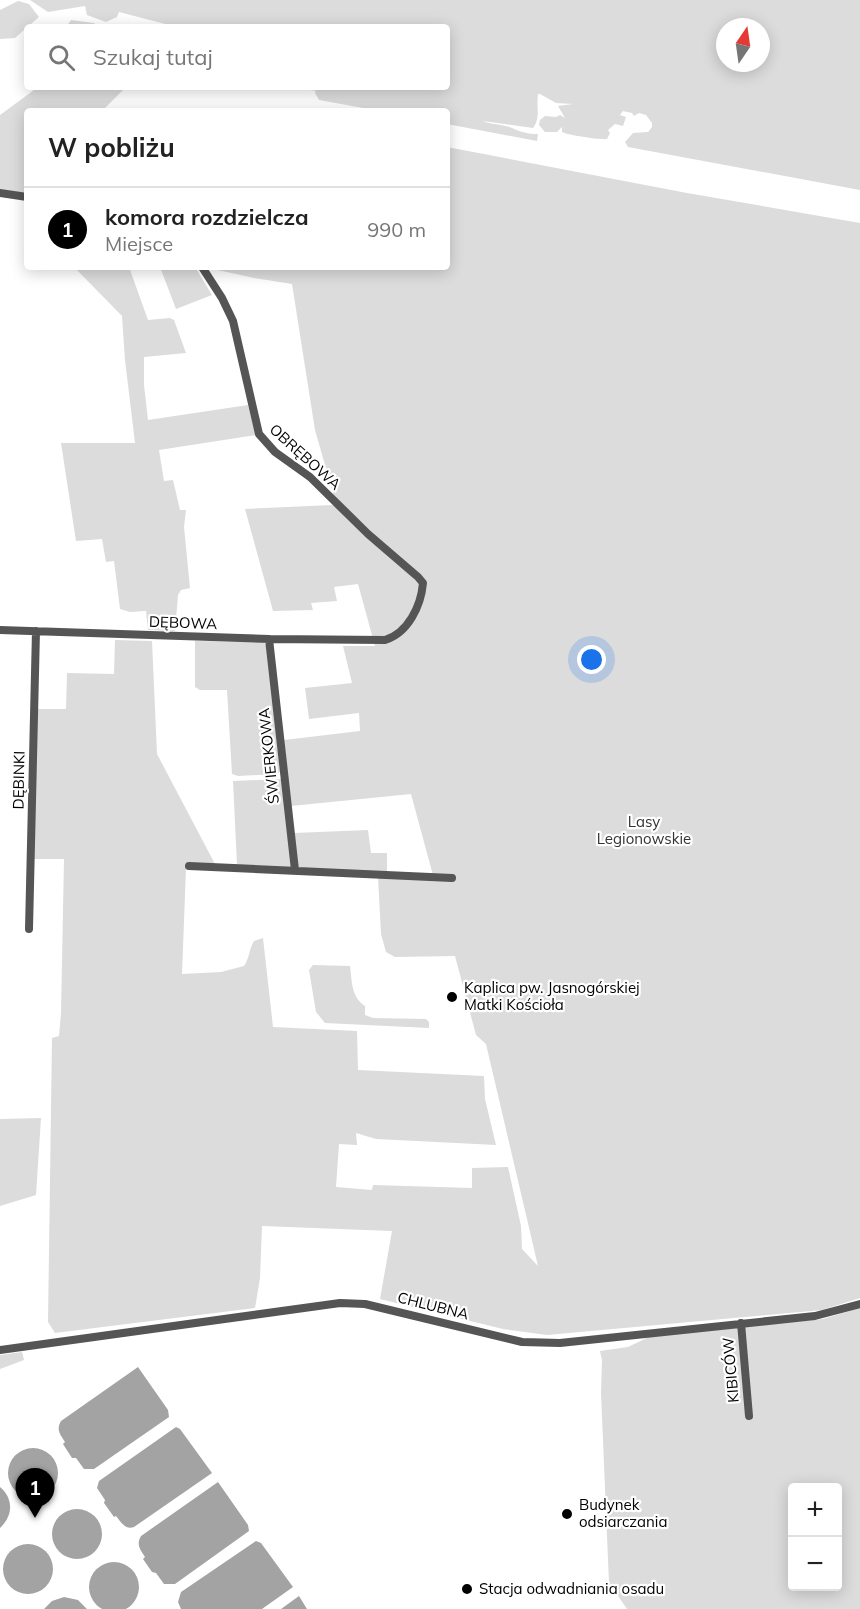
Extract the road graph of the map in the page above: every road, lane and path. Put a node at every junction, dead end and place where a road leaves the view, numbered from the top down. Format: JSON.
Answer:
{"nodes":[{"id":1,"x":0,"y":193,"type":"edge"},
{"id":2,"x":24,"y":197,"type":"edge"},
{"id":3,"x":204,"y":270,"type":"edge"},
{"id":4,"x":0,"y":630,"type":"edge"},
{"id":5,"x":36,"y":631,"type":"junction"},
{"id":6,"x":270,"y":639,"type":"junction"},
{"id":7,"x":365,"y":640,"type":"joint"},
{"id":8,"x":189,"y":866,"type":"dead end"},
{"id":9,"x":295,"y":870,"type":"junction"},
{"id":10,"x":452,"y":878,"type":"dead end"},
{"id":11,"x":29,"y":929,"type":"dead end"},
{"id":12,"x":860,"y":1304,"type":"edge"},
{"id":13,"x":741,"y":1323,"type":"junction"},
{"id":14,"x":0,"y":1350,"type":"edge"},
{"id":15,"x":748,"y":1416,"type":"dead end"}],
"edges":[{"from":1,"to":2,"type":"street"},
{"from":3,"to":7,"type":"street","name":"OBRĘBOWA"},
{"from":4,"to":5,"type":"street","name":"DĘBOWA"},
{"from":5,"to":6,"type":"street","name":"DĘBOWA"},
{"from":5,"to":11,"type":"street","name":"DĘBINKI"},
{"from":6,"to":7,"type":"street","name":"DĘBOWA"},
{"from":6,"to":9,"type":"street","name":"ŚWIERKOWA"},
{"from":8,"to":9,"type":"street"},
{"from":9,"to":10,"type":"street"},
{"from":12,"to":13,"type":"street","name":"CHLUBNA"},
{"from":13,"to":14,"type":"street","name":"CHLUBNA"},
{"from":13,"to":15,"type":"street","name":"KIBICÓW"}]}
